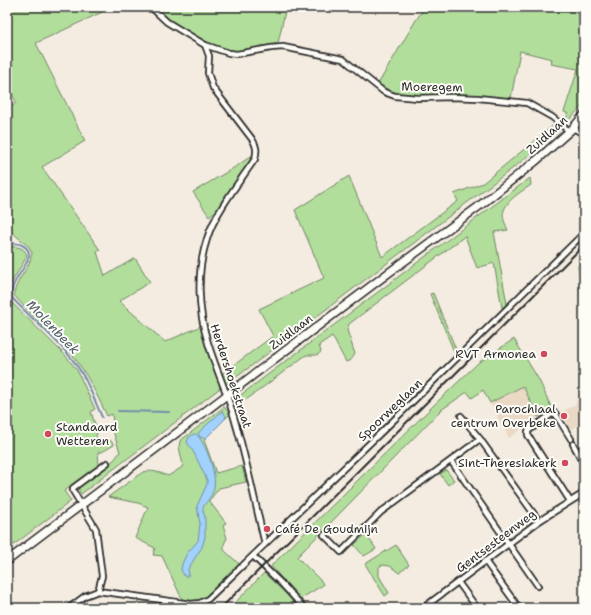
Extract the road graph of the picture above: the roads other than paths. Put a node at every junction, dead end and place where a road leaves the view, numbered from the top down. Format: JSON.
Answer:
{"nodes":[{"id":1,"x":151,"y":7,"type":"edge"},
{"id":2,"x":205,"y":45,"type":"junction"},
{"id":3,"x":584,"y":115,"type":"edge"},
{"id":4,"x":571,"y":130,"type":"junction"},
{"id":5,"x":584,"y":134,"type":"edge"},
{"id":6,"x":584,"y":233,"type":"edge"},
{"id":7,"x":227,"y":395,"type":"junction"},
{"id":8,"x":461,"y":416,"type":"dead end"},
{"id":9,"x":480,"y":439,"type":"junction"},
{"id":10,"x":451,"y":461,"type":"junction"},
{"id":11,"x":107,"y":463,"type":"dead end"},
{"id":12,"x":584,"y":464,"type":"edge"},
{"id":13,"x":584,"y":493,"type":"edge"},
{"id":14,"x":570,"y":501,"type":"junction"},
{"id":15,"x":81,"y":506,"type":"junction"},
{"id":16,"x":539,"y":521,"type":"junction"},
{"id":17,"x":324,"y":535,"type":"dead end"},
{"id":18,"x":509,"y":543,"type":"junction"},
{"id":19,"x":265,"y":544,"type":"junction"},
{"id":20,"x":253,"y":556,"type":"junction"},
{"id":21,"x":7,"y":561,"type":"edge"},
{"id":22,"x":485,"y":561,"type":"junction"},
{"id":23,"x":458,"y":582,"type":"junction"},
{"id":24,"x":538,"y":586,"type":"dead end"},
{"id":25,"x":98,"y":590,"type":"junction"},
{"id":26,"x":69,"y":608,"type":"edge"},
{"id":27,"x":304,"y":608,"type":"edge"},
{"id":28,"x":423,"y":608,"type":"edge"},
{"id":29,"x":477,"y":608,"type":"edge"},
{"id":30,"x":519,"y":608,"type":"edge"}],
"edges":[{"from":1,"to":2,"type":"street"},
{"from":2,"to":4,"type":"street","name":"Moeregem"},
{"from":2,"to":7,"type":"street","name":"Herdershoekstraat"},
{"from":3,"to":4,"type":"main road","name":"Zuidlaan"},
{"from":4,"to":5,"type":"street","name":"Moeregem"},
{"from":4,"to":7,"type":"main road","name":"Zuidlaan"},
{"from":6,"to":19,"type":"street","name":"Spoorweglaan"},
{"from":7,"to":15,"type":"main road","name":"Zuidlaan"},
{"from":7,"to":19,"type":"street","name":"Herdershoekstraat"},
{"from":8,"to":9,"type":"street"},
{"from":9,"to":10,"type":"street"},
{"from":9,"to":16,"type":"street"},
{"from":10,"to":17,"type":"street"},
{"from":10,"to":18,"type":"street"},
{"from":11,"to":15,"type":"street"},
{"from":12,"to":14,"type":"street"},
{"from":13,"to":14,"type":"street","name":"Gentsesteenweg"},
{"from":14,"to":16,"type":"street","name":"Gentsesteenweg"},
{"from":15,"to":21,"type":"main road","name":"Zuidlaan"},
{"from":15,"to":25,"type":"street"},
{"from":16,"to":18,"type":"street","name":"Gentsesteenweg"},
{"from":18,"to":22,"type":"street","name":"Gentsesteenweg"},
{"from":18,"to":24,"type":"street"},
{"from":19,"to":20,"type":"street","name":"Spoorweglaan"},
{"from":20,"to":25,"type":"street","name":"Spoorweglaan"},
{"from":20,"to":27,"type":"street"},
{"from":22,"to":23,"type":"street","name":"Gentsesteenweg"},
{"from":22,"to":30,"type":"street"},
{"from":23,"to":28,"type":"street","name":"Gentsesteenweg"},
{"from":23,"to":29,"type":"street"},
{"from":25,"to":26,"type":"street"}]}
